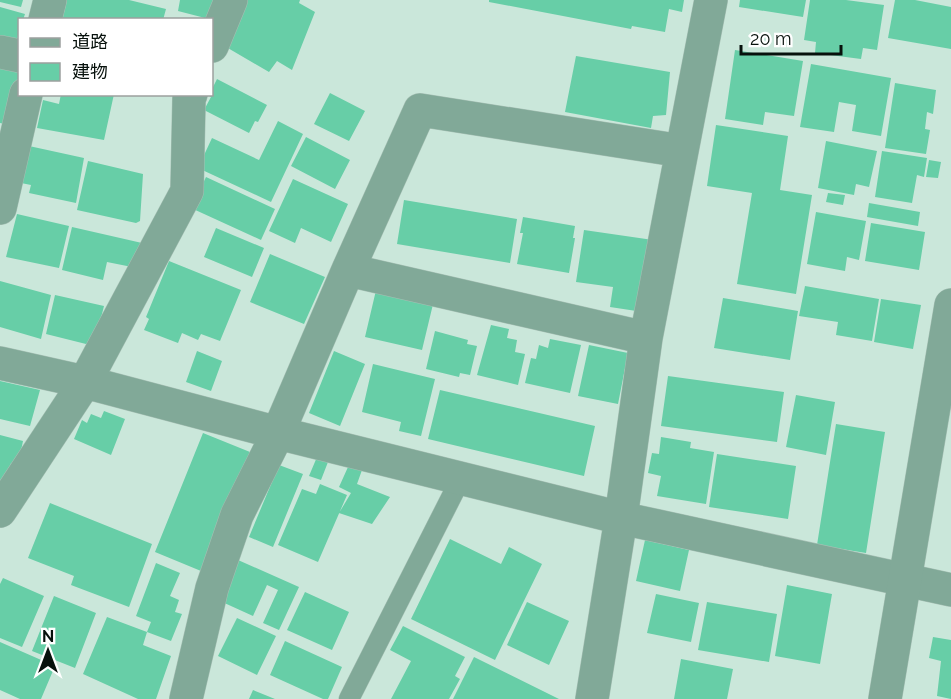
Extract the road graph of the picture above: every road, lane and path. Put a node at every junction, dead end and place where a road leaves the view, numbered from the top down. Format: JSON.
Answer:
{"nodes":[{"id":1,"x":50,"y":0,"type":"edge"},
{"id":2,"x":231,"y":0,"type":"edge"},
{"id":3,"x":711,"y":0,"type":"edge"},
{"id":4,"x":46,"y":18,"type":"edge"},
{"id":5,"x":213,"y":44,"type":"edge"},
{"id":6,"x":0,"y":52,"type":"edge"},
{"id":7,"x":18,"y":56,"type":"edge"},
{"id":8,"x":26,"y":96,"type":"edge"},
{"id":9,"x":190,"y":96,"type":"edge"},
{"id":10,"x":682,"y":152,"type":"junction"},
{"id":11,"x":0,"y":208,"type":"edge"},
{"id":12,"x":348,"y":270,"type":"junction"},
{"id":13,"x":951,"y":305,"type":"edge"},
{"id":14,"x":646,"y":338,"type":"junction"},
{"id":15,"x":0,"y":363,"type":"edge"},
{"id":16,"x":85,"y":382,"type":"junction"},
{"id":17,"x":278,"y":433,"type":"junction"},
{"id":18,"x":460,"y":478,"type":"junction"},
{"id":19,"x":0,"y":511,"type":"edge"},
{"id":20,"x":621,"y":518,"type":"junction"},
{"id":21,"x":904,"y":579,"type":"junction"},
{"id":22,"x":951,"y":590,"type":"edge"},
{"id":23,"x":186,"y":699,"type":"edge"},
{"id":24,"x":349,"y":699,"type":"edge"},
{"id":25,"x":592,"y":699,"type":"edge"},
{"id":26,"x":885,"y":699,"type":"edge"}],
"edges":[{"from":1,"to":4,"type":"street"},
{"from":2,"to":5,"type":"street"},
{"from":3,"to":10,"type":"street"},
{"from":6,"to":7,"type":"street"},
{"from":8,"to":11,"type":"street"},
{"from":9,"to":16,"type":"street"},
{"from":10,"to":12,"type":"street"},
{"from":10,"to":14,"type":"street"},
{"from":12,"to":14,"type":"street"},
{"from":12,"to":17,"type":"street"},
{"from":13,"to":21,"type":"street"},
{"from":14,"to":20,"type":"street"},
{"from":15,"to":16,"type":"street"},
{"from":16,"to":17,"type":"street"},
{"from":16,"to":19,"type":"street"},
{"from":17,"to":18,"type":"street"},
{"from":17,"to":23,"type":"street"},
{"from":18,"to":20,"type":"street"},
{"from":18,"to":24,"type":"lane"},
{"from":20,"to":21,"type":"street"},
{"from":20,"to":25,"type":"street"},
{"from":21,"to":22,"type":"street"},
{"from":21,"to":26,"type":"street"}]}
